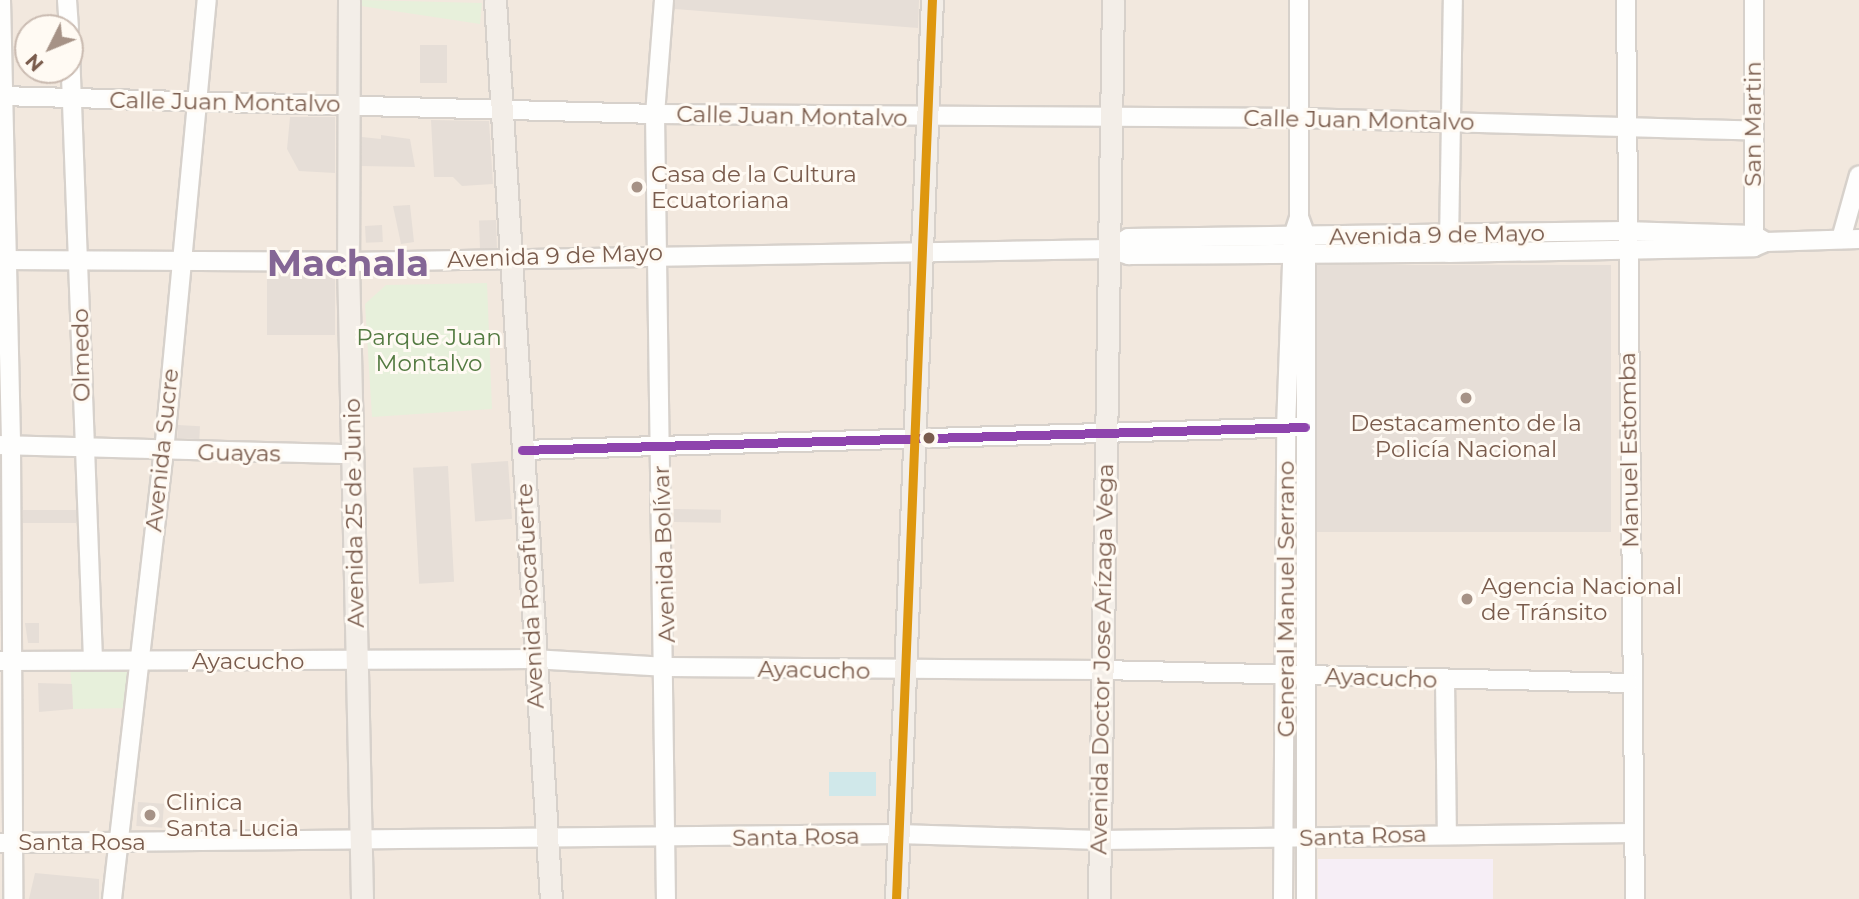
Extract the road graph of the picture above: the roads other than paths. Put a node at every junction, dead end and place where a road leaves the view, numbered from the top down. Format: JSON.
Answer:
{"nodes":[{"id":1,"x":1,"y":0,"type":"edge"},
{"id":2,"x":207,"y":0,"type":"edge"},
{"id":3,"x":349,"y":0,"type":"edge"},
{"id":4,"x":495,"y":0,"type":"edge"},
{"id":5,"x":664,"y":0,"type":"edge"},
{"id":6,"x":932,"y":0,"type":"edge"},
{"id":7,"x":1113,"y":0,"type":"edge"},
{"id":8,"x":1299,"y":0,"type":"edge"},
{"id":9,"x":1453,"y":0,"type":"edge"},
{"id":10,"x":1626,"y":0,"type":"edge"},
{"id":11,"x":1754,"y":0,"type":"edge"},
{"id":12,"x":72,"y":84,"type":"edge"},
{"id":13,"x":3,"y":97,"type":"edge"},
{"id":14,"x":73,"y":100,"type":"junction"},
{"id":15,"x":197,"y":102,"type":"junction"},
{"id":16,"x":349,"y":103,"type":"junction"},
{"id":17,"x":502,"y":107,"type":"junction"},
{"id":18,"x":655,"y":114,"type":"junction"},
{"id":19,"x":1111,"y":117,"type":"junction"},
{"id":20,"x":924,"y":118,"type":"junction"},
{"id":21,"x":1301,"y":118,"type":"junction"},
{"id":22,"x":1449,"y":121,"type":"junction"},
{"id":23,"x":1625,"y":126,"type":"junction"},
{"id":24,"x":1753,"y":131,"type":"junction"},
{"id":25,"x":1859,"y":175,"type":"edge"},
{"id":26,"x":1624,"y":231,"type":"junction"},
{"id":27,"x":1850,"y":239,"type":"edge"},
{"id":28,"x":1758,"y":241,"type":"junction"},
{"id":29,"x":1299,"y":243,"type":"junction"},
{"id":30,"x":1449,"y":245,"type":"junction"},
{"id":31,"x":1110,"y":249,"type":"junction"},
{"id":32,"x":1626,"y":250,"type":"junction"},
{"id":33,"x":920,"y":251,"type":"junction"},
{"id":34,"x":658,"y":253,"type":"junction"},
{"id":35,"x":511,"y":258,"type":"junction"},
{"id":36,"x":181,"y":259,"type":"junction"},
{"id":37,"x":4,"y":260,"type":"edge"},
{"id":38,"x":79,"y":262,"type":"junction"},
{"id":39,"x":348,"y":262,"type":"junction"},
{"id":40,"x":1306,"y":427,"type":"junction"},
{"id":41,"x":1286,"y":428,"type":"junction"},
{"id":42,"x":912,"y":436,"type":"junction"},
{"id":43,"x":1105,"y":436,"type":"junction"},
{"id":44,"x":661,"y":442,"type":"junction"},
{"id":45,"x":6,"y":446,"type":"edge"},
{"id":46,"x":83,"y":448,"type":"junction"},
{"id":47,"x":522,"y":450,"type":"junction"},
{"id":48,"x":164,"y":452,"type":"junction"},
{"id":49,"x":352,"y":454,"type":"junction"},
{"id":50,"x":533,"y":659,"type":"junction"},
{"id":51,"x":93,"y":660,"type":"junction"},
{"id":52,"x":6,"y":661,"type":"edge"},
{"id":53,"x":138,"y":661,"type":"junction"},
{"id":54,"x":357,"y":662,"type":"junction"},
{"id":55,"x":667,"y":667,"type":"junction"},
{"id":56,"x":1102,"y":670,"type":"junction"},
{"id":57,"x":908,"y":672,"type":"junction"},
{"id":58,"x":1305,"y":676,"type":"junction"},
{"id":59,"x":1286,"y":677,"type":"junction"},
{"id":60,"x":1446,"y":680,"type":"junction"},
{"id":61,"x":1629,"y":683,"type":"junction"},
{"id":62,"x":1634,"y":832,"type":"junction"},
{"id":63,"x":1447,"y":833,"type":"junction"},
{"id":64,"x":898,"y":834,"type":"junction"},
{"id":65,"x":1306,"y":837,"type":"junction"},
{"id":66,"x":1283,"y":838,"type":"junction"},
{"id":67,"x":547,"y":839,"type":"junction"},
{"id":68,"x":667,"y":840,"type":"junction"},
{"id":69,"x":1100,"y":840,"type":"junction"},
{"id":70,"x":360,"y":841,"type":"junction"},
{"id":71,"x":118,"y":842,"type":"junction"},
{"id":72,"x":7,"y":843,"type":"edge"},
{"id":73,"x":13,"y":899,"type":"edge"},
{"id":74,"x":111,"y":899,"type":"edge"},
{"id":75,"x":362,"y":899,"type":"edge"},
{"id":76,"x":551,"y":899,"type":"edge"},
{"id":77,"x":666,"y":899,"type":"edge"},
{"id":78,"x":896,"y":899,"type":"edge"},
{"id":79,"x":1099,"y":899,"type":"edge"},
{"id":80,"x":1283,"y":899,"type":"edge"},
{"id":81,"x":1306,"y":899,"type":"edge"},
{"id":82,"x":1635,"y":899,"type":"edge"}],
"edges":[{"from":1,"to":13,"type":"street"},
{"from":2,"to":15,"type":"street","name":"Avenida Sucre"},
{"from":3,"to":16,"type":"main road","name":"Avenida 25 de Junio"},
{"from":4,"to":17,"type":"main road","name":"Avenida Rocafuerte"},
{"from":5,"to":18,"type":"street","name":"Avenida Bolívar"},
{"from":6,"to":20,"type":"main road"},
{"from":7,"to":19,"type":"main road","name":"Avenida Doctor Jose Arízaga Vega"},
{"from":8,"to":21,"type":"street","name":"General Manuel Serrano"},
{"from":9,"to":22,"type":"street"},
{"from":10,"to":23,"type":"street","name":"Manuel Estomba"},
{"from":11,"to":24,"type":"street","name":"San Martin"},
{"from":12,"to":14,"type":"street","name":"Olmedo"},
{"from":13,"to":14,"type":"street","name":"Calle Juan Montalvo"},
{"from":13,"to":37,"type":"street"},
{"from":14,"to":15,"type":"street","name":"Calle Juan Montalvo"},
{"from":14,"to":38,"type":"street","name":"Olmedo"},
{"from":15,"to":16,"type":"street","name":"Calle Juan Montalvo"},
{"from":15,"to":36,"type":"street","name":"Avenida Sucre"},
{"from":16,"to":17,"type":"street","name":"Calle Juan Montalvo"},
{"from":16,"to":39,"type":"main road","name":"Avenida 25 de Junio"},
{"from":17,"to":18,"type":"street","name":"Calle Juan Montalvo"},
{"from":17,"to":35,"type":"main road","name":"Avenida Rocafuerte"},
{"from":18,"to":20,"type":"street","name":"Calle Juan Montalvo"},
{"from":18,"to":34,"type":"street","name":"Avenida Bolívar"},
{"from":19,"to":20,"type":"street","name":"Calle Juan Montalvo"},
{"from":19,"to":21,"type":"street","name":"Calle Juan Montalvo"},
{"from":19,"to":31,"type":"main road","name":"Avenida Doctor Jose Arízaga Vega"},
{"from":20,"to":33,"type":"main road"},
{"from":21,"to":22,"type":"street","name":"Calle Juan Montalvo"},
{"from":21,"to":29,"type":"street","name":"General Manuel Serrano"},
{"from":22,"to":23,"type":"street","name":"Calle Juan Montalvo"},
{"from":22,"to":30,"type":"street"},
{"from":23,"to":24,"type":"street","name":"Calle Juan Montalvo"},
{"from":23,"to":26,"type":"street","name":"Manuel Estomba"},
{"from":24,"to":28,"type":"street","name":"San Martin"},
{"from":25,"to":27,"type":"street"},
{"from":26,"to":28,"type":"street","name":"Avenida 9 de Mayo"},
{"from":26,"to":30,"type":"street","name":"Avenida 9 de Mayo"},
{"from":26,"to":32,"type":"street","name":"Manuel Estomba"},
{"from":27,"to":28,"type":"street","name":"Avenida 9 de Mayo"},
{"from":28,"to":32,"type":"street","name":"Avenida 9 de Mayo"},
{"from":29,"to":30,"type":"street","name":"Avenida 9 de Mayo"},
{"from":29,"to":31,"type":"street","name":"Avenida 9 de Mayo"},
{"from":29,"to":40,"type":"street","name":"General Manuel Serrano"},
{"from":29,"to":41,"type":"street","name":"General Manuel Serrano"},
{"from":30,"to":32,"type":"street","name":"Avenida 9 de Mayo"},
{"from":31,"to":33,"type":"street","name":"Avenida 9 de Mayo"},
{"from":31,"to":43,"type":"main road","name":"Avenida Doctor Jose Arízaga Vega"},
{"from":32,"to":61,"type":"street","name":"Manuel Estomba"},
{"from":33,"to":34,"type":"street","name":"Avenida 9 de Mayo"},
{"from":33,"to":42,"type":"main road"},
{"from":34,"to":35,"type":"street","name":"Avenida 9 de Mayo"},
{"from":34,"to":44,"type":"street","name":"Avenida Bolívar"},
{"from":35,"to":39,"type":"street","name":"Avenida 9 de Mayo"},
{"from":35,"to":47,"type":"main road","name":"Avenida Rocafuerte"},
{"from":36,"to":38,"type":"street","name":"Avenida 9 de Mayo"},
{"from":36,"to":39,"type":"street","name":"Avenida 9 de Mayo"},
{"from":36,"to":48,"type":"street","name":"Avenida Sucre"},
{"from":37,"to":38,"type":"street","name":"Avenida 9 de Mayo"},
{"from":37,"to":45,"type":"street"},
{"from":38,"to":46,"type":"street","name":"Olmedo"},
{"from":39,"to":49,"type":"main road","name":"Avenida 25 de Junio"},
{"from":40,"to":41,"type":"street"},
{"from":40,"to":58,"type":"street","name":"General Manuel Serrano"},
{"from":41,"to":43,"type":"street"},
{"from":41,"to":59,"type":"street","name":"General Manuel Serrano"},
{"from":42,"to":43,"type":"street"},
{"from":42,"to":44,"type":"street"},
{"from":42,"to":57,"type":"main road"},
{"from":43,"to":56,"type":"main road","name":"Avenida Doctor Jose Arízaga Vega"},
{"from":44,"to":47,"type":"street"},
{"from":44,"to":55,"type":"street","name":"Avenida Bolívar"},
{"from":45,"to":46,"type":"street","name":"Guayas"},
{"from":45,"to":52,"type":"street"},
{"from":46,"to":48,"type":"street","name":"Guayas"},
{"from":46,"to":51,"type":"street","name":"Olmedo"},
{"from":47,"to":50,"type":"main road","name":"Avenida Rocafuerte"},
{"from":48,"to":49,"type":"street","name":"Guayas"},
{"from":48,"to":53,"type":"street","name":"Avenida Sucre"},
{"from":49,"to":54,"type":"main road","name":"Avenida 25 de Junio"},
{"from":50,"to":54,"type":"street","name":"Ayacucho"},
{"from":50,"to":55,"type":"street","name":"Ayacucho"},
{"from":50,"to":67,"type":"main road","name":"Avenida Rocafuerte"},
{"from":51,"to":52,"type":"street","name":"Ayacucho"},
{"from":51,"to":53,"type":"street","name":"Ayacucho"},
{"from":52,"to":72,"type":"street"},
{"from":53,"to":54,"type":"street","name":"Ayacucho"},
{"from":53,"to":71,"type":"street","name":"Avenida Sucre"},
{"from":54,"to":70,"type":"main road","name":"Avenida 25 de Junio"},
{"from":55,"to":57,"type":"street","name":"Ayacucho"},
{"from":55,"to":68,"type":"street","name":"Avenida Bolívar"},
{"from":56,"to":57,"type":"street","name":"Ayacucho"},
{"from":56,"to":59,"type":"street","name":"Ayacucho"},
{"from":56,"to":69,"type":"main road","name":"Avenida Doctor Jose Arízaga Vega"},
{"from":57,"to":64,"type":"main road"},
{"from":58,"to":59,"type":"street","name":"Ayacucho"},
{"from":58,"to":60,"type":"street","name":"Ayacucho"},
{"from":58,"to":65,"type":"street","name":"General Manuel Serrano"},
{"from":59,"to":66,"type":"street","name":"General Manuel Serrano"},
{"from":60,"to":61,"type":"street","name":"Ayacucho"},
{"from":60,"to":63,"type":"street"},
{"from":61,"to":62,"type":"street","name":"Manuel Estomba"},
{"from":62,"to":63,"type":"street","name":"Santa Rosa"},
{"from":62,"to":82,"type":"street","name":"Manuel Estomba"},
{"from":63,"to":65,"type":"street","name":"Santa Rosa"},
{"from":64,"to":68,"type":"street","name":"Santa Rosa"},
{"from":64,"to":69,"type":"street","name":"Santa Rosa"},
{"from":64,"to":78,"type":"main road"},
{"from":65,"to":66,"type":"street","name":"Santa Rosa"},
{"from":65,"to":81,"type":"street","name":"General Manuel Serrano"},
{"from":66,"to":69,"type":"street","name":"Santa Rosa"},
{"from":66,"to":80,"type":"street","name":"General Manuel Serrano"},
{"from":67,"to":68,"type":"street","name":"Santa Rosa"},
{"from":67,"to":70,"type":"street","name":"Santa Rosa"},
{"from":67,"to":76,"type":"main road","name":"Avenida Rocafuerte"},
{"from":68,"to":77,"type":"street","name":"Avenida Bolívar"},
{"from":69,"to":79,"type":"main road","name":"Avenida Doctor Jose Arízaga Vega"},
{"from":70,"to":71,"type":"street","name":"Santa Rosa"},
{"from":70,"to":75,"type":"main road","name":"Avenida 25 de Junio"},
{"from":71,"to":72,"type":"street","name":"Santa Rosa"},
{"from":71,"to":74,"type":"street","name":"Avenida Sucre"},
{"from":72,"to":73,"type":"street"}]}
